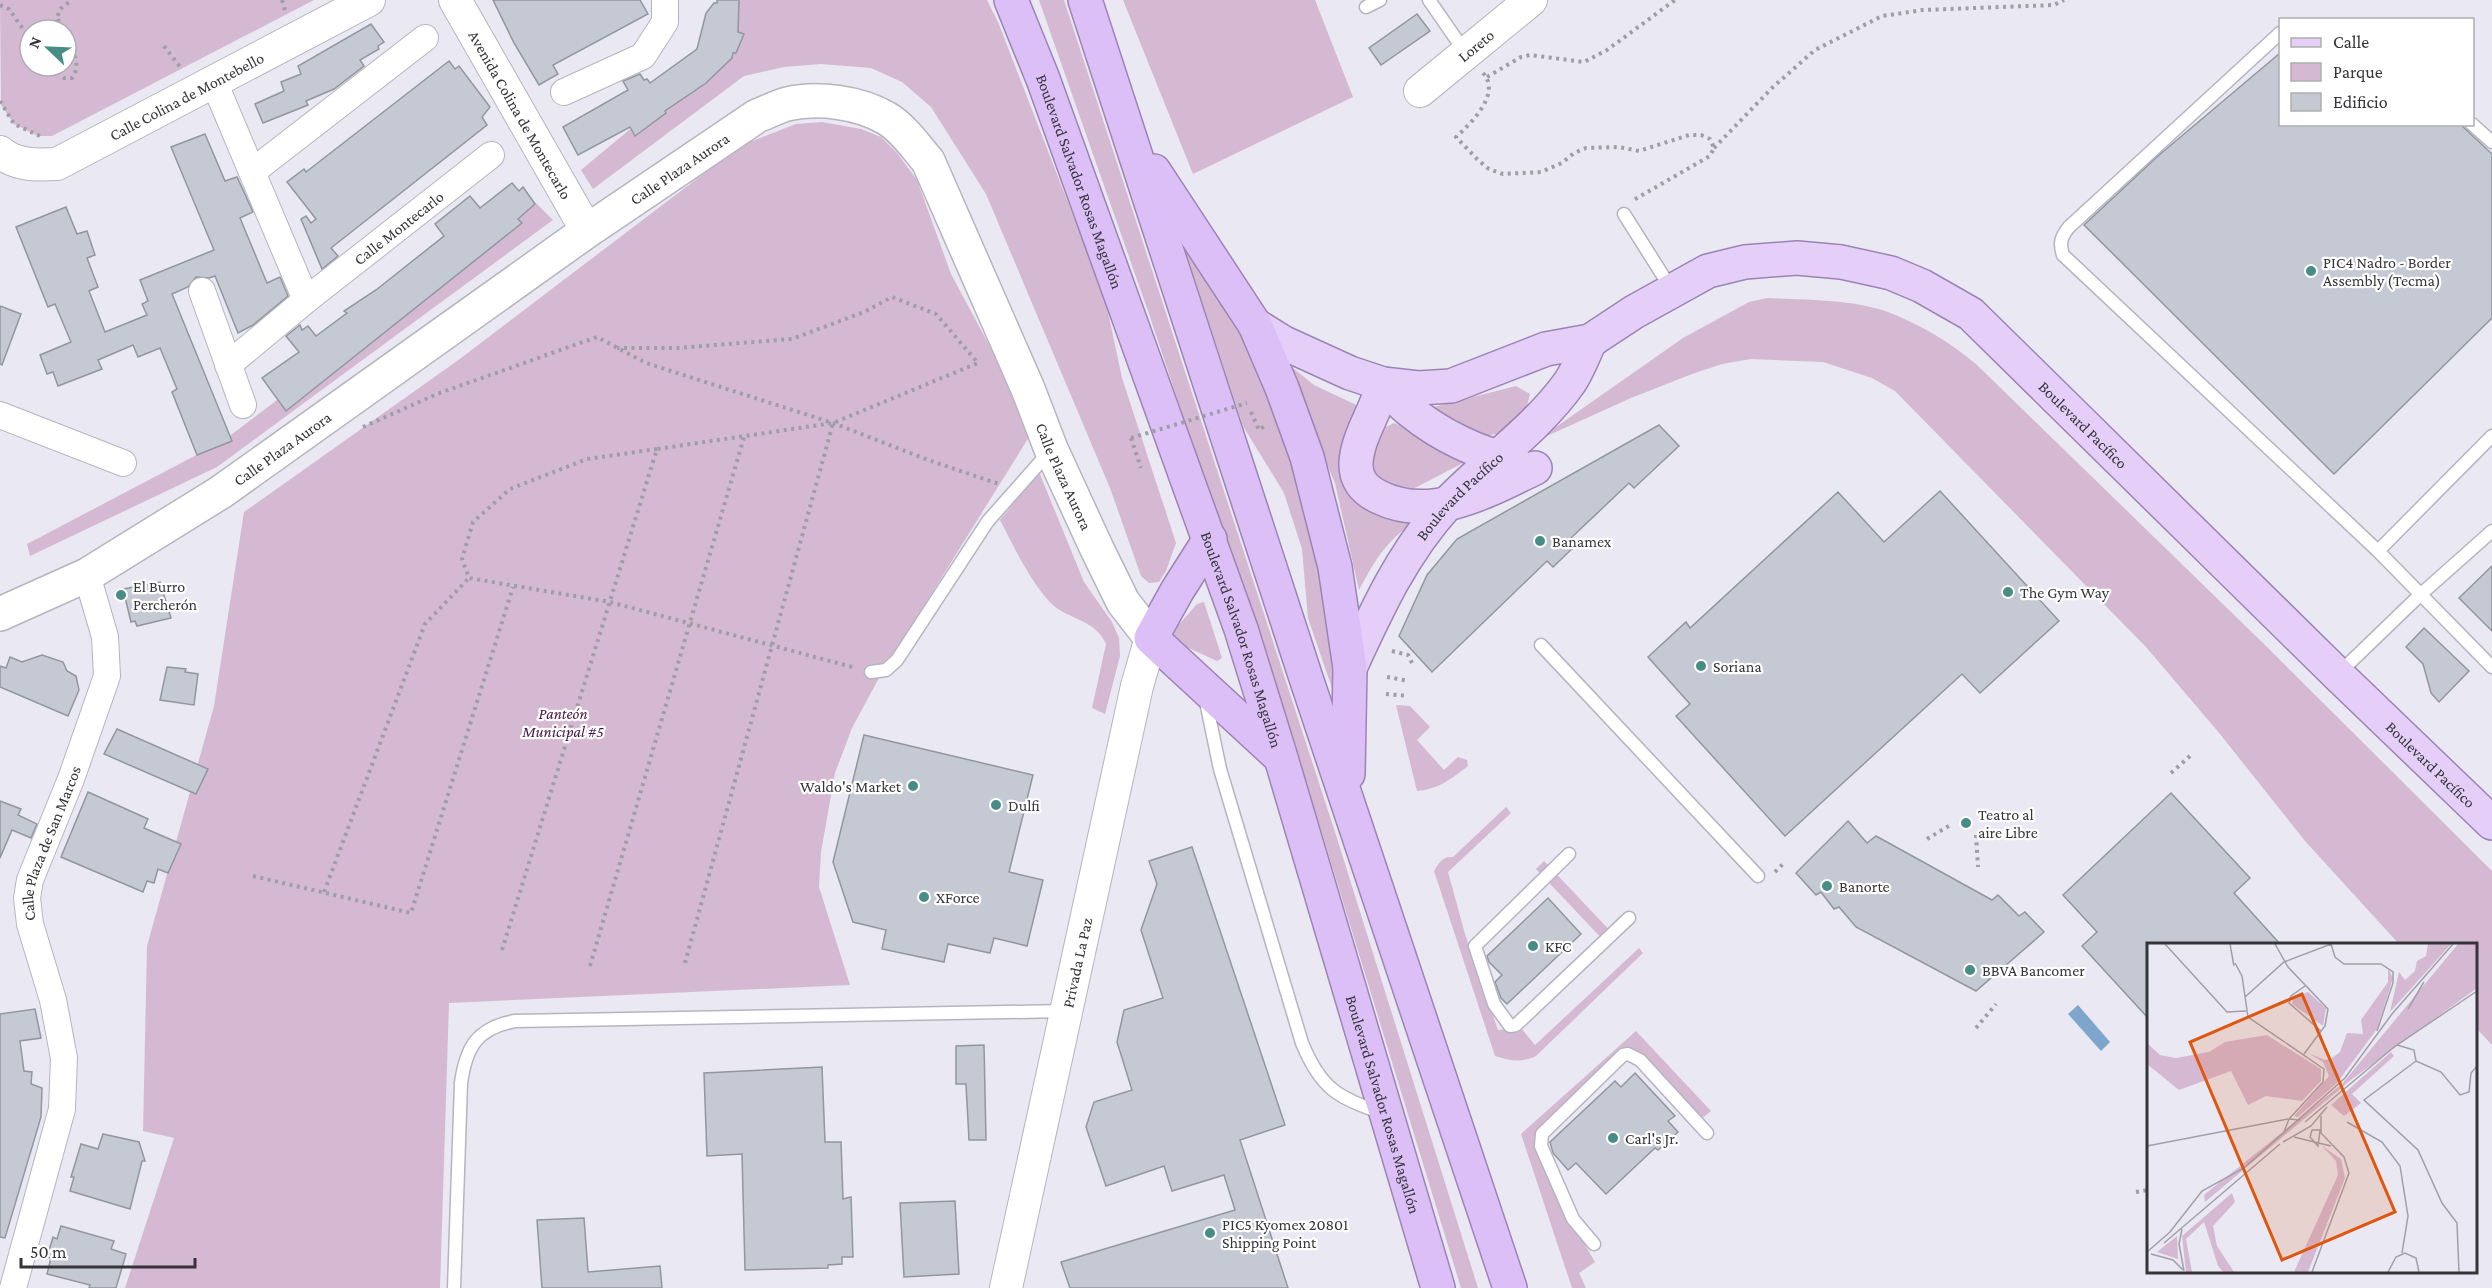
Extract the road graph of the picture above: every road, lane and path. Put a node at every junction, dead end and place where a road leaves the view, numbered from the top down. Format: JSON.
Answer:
{"nodes":[{"id":1,"x":72,"y":0,"type":"edge"},
{"id":2,"x":282,"y":0,"type":"edge"},
{"id":3,"x":369,"y":0,"type":"edge"},
{"id":4,"x":455,"y":0,"type":"edge"},
{"id":5,"x":665,"y":0,"type":"edge"},
{"id":6,"x":1011,"y":0,"type":"edge"},
{"id":7,"x":1086,"y":0,"type":"edge"},
{"id":8,"x":1380,"y":0,"type":"edge"},
{"id":9,"x":1429,"y":0,"type":"edge"},
{"id":10,"x":1531,"y":0,"type":"edge"},
{"id":11,"x":1675,"y":0,"type":"edge"},
{"id":12,"x":2064,"y":0,"type":"edge"},
{"id":13,"x":0,"y":5,"type":"edge"},
{"id":14,"x":1366,"y":7,"type":"dead end"},
{"id":15,"x":295,"y":10,"type":"dead end"},
{"id":16,"x":58,"y":17,"type":"edge"},
{"id":17,"x":18,"y":22,"type":"edge"},
{"id":18,"x":2279,"y":34,"type":"edge"},
{"id":19,"x":424,"y":38,"type":"dead end"},
{"id":20,"x":164,"y":46,"type":"dead end"},
{"id":21,"x":1466,"y":53,"type":"junction"},
{"id":22,"x":182,"y":69,"type":"junction"},
{"id":23,"x":203,"y":73,"type":"junction"},
{"id":24,"x":172,"y":74,"type":"dead end"},
{"id":25,"x":1487,"y":77,"type":"junction"},
{"id":26,"x":1420,"y":91,"type":"dead end"},
{"id":27,"x":564,"y":92,"type":"dead end"},
{"id":28,"x":0,"y":101,"type":"edge"},
{"id":29,"x":2474,"y":126,"type":"edge"},
{"id":30,"x":45,"y":136,"type":"dead end"},
{"id":31,"x":1131,"y":138,"type":"junction"},
{"id":32,"x":2492,"y":142,"type":"edge"},
{"id":33,"x":1714,"y":148,"type":"junction"},
{"id":34,"x":0,"y":152,"type":"edge"},
{"id":35,"x":491,"y":155,"type":"dead end"},
{"id":36,"x":252,"y":172,"type":"junction"},
{"id":37,"x":1624,"y":214,"type":"joint"},
{"id":38,"x":587,"y":231,"type":"junction"},
{"id":39,"x":202,"y":291,"type":"dead end"},
{"id":40,"x":1673,"y":291,"type":"junction"},
{"id":41,"x":306,"y":300,"type":"junction"},
{"id":42,"x":1255,"y":324,"type":"junction"},
{"id":43,"x":1590,"y":341,"type":"junction"},
{"id":44,"x":617,"y":348,"type":"junction"},
{"id":45,"x":228,"y":365,"type":"junction"},
{"id":46,"x":1383,"y":384,"type":"junction"},
{"id":47,"x":243,"y":405,"type":"dead end"},
{"id":48,"x":0,"y":415,"type":"edge"},
{"id":49,"x":1262,"y":417,"type":"dead end"},
{"id":50,"x":833,"y":423,"type":"junction"},
{"id":51,"x":362,"y":428,"type":"dead end"},
{"id":52,"x":2492,"y":436,"type":"edge"},
{"id":53,"x":744,"y":437,"type":"junction"},
{"id":54,"x":657,"y":449,"type":"junction"},
{"id":55,"x":1051,"y":449,"type":"junction"},
{"id":56,"x":1495,"y":458,"type":"junction"},
{"id":57,"x":123,"y":463,"type":"dead end"},
{"id":58,"x":1141,"y":468,"type":"dead end"},
{"id":59,"x":1011,"y":497,"type":"junction"},
{"id":60,"x":1447,"y":505,"type":"junction"},
{"id":61,"x":2492,"y":531,"type":"edge"},
{"id":62,"x":1210,"y":539,"type":"junction"},
{"id":63,"x":2378,"y":551,"type":"junction"},
{"id":64,"x":87,"y":575,"type":"junction"},
{"id":65,"x":469,"y":578,"type":"junction"},
{"id":66,"x":513,"y":587,"type":"junction"},
{"id":67,"x":2420,"y":595,"type":"junction"},
{"id":68,"x":610,"y":602,"type":"junction"},
{"id":69,"x":0,"y":614,"type":"edge"},
{"id":70,"x":689,"y":623,"type":"junction"},
{"id":71,"x":1151,"y":638,"type":"junction"},
{"id":72,"x":1541,"y":645,"type":"dead end"},
{"id":73,"x":772,"y":646,"type":"junction"},
{"id":74,"x":1392,"y":651,"type":"dead end"},
{"id":75,"x":1412,"y":663,"type":"dead end"},
{"id":76,"x":2492,"y":667,"type":"edge"},
{"id":77,"x":1350,"y":668,"type":"junction"},
{"id":78,"x":871,"y":672,"type":"joint"},
{"id":79,"x":2337,"y":674,"type":"junction"},
{"id":80,"x":1387,"y":677,"type":"dead end"},
{"id":81,"x":1409,"y":681,"type":"dead end"},
{"id":82,"x":1202,"y":683,"type":"junction"},
{"id":83,"x":1386,"y":694,"type":"dead end"},
{"id":84,"x":1408,"y":696,"type":"dead end"},
{"id":85,"x":2190,"y":756,"type":"dead end"},
{"id":86,"x":1281,"y":758,"type":"junction"},
{"id":87,"x":2170,"y":773,"type":"dead end"},
{"id":88,"x":1347,"y":797,"type":"junction"},
{"id":89,"x":2492,"y":823,"type":"edge"},
{"id":90,"x":1952,"y":824,"type":"dead end"},
{"id":91,"x":1976,"y":835,"type":"dead end"},
{"id":92,"x":1927,"y":839,"type":"dead end"},
{"id":93,"x":1569,"y":854,"type":"dead end"},
{"id":94,"x":1978,"y":867,"type":"dead end"},
{"id":95,"x":253,"y":876,"type":"dead end"},
{"id":96,"x":1758,"y":876,"type":"dead end"},
{"id":97,"x":324,"y":892,"type":"junction"},
{"id":98,"x":1629,"y":918,"type":"dead end"},
{"id":99,"x":502,"y":950,"type":"dead end"},
{"id":100,"x":685,"y":963,"type":"dead end"},
{"id":101,"x":590,"y":966,"type":"dead end"},
{"id":102,"x":1996,"y":1004,"type":"dead end"},
{"id":103,"x":1065,"y":1011,"type":"junction"},
{"id":104,"x":1976,"y":1028,"type":"dead end"},
{"id":105,"x":1389,"y":1116,"type":"junction"},
{"id":106,"x":1707,"y":1133,"type":"dead end"},
{"id":107,"x":2147,"y":1190,"type":"edge"},
{"id":108,"x":2136,"y":1191,"type":"dead end"},
{"id":109,"x":1594,"y":1244,"type":"dead end"},
{"id":110,"x":13,"y":1288,"type":"edge"},
{"id":111,"x":454,"y":1288,"type":"edge"},
{"id":112,"x":1006,"y":1288,"type":"edge"},
{"id":113,"x":1438,"y":1288,"type":"edge"},
{"id":114,"x":1510,"y":1288,"type":"edge"}],
"edges":[{"from":1,"to":16,"type":"path"},
{"from":2,"to":15,"type":"path"},
{"from":3,"to":23,"type":"street","name":"Calle Colina de Montebello"},
{"from":4,"to":38,"type":"street","name":"Avenida Colina de Montecarlo"},
{"from":5,"to":27,"type":"street"},
{"from":6,"to":62,"type":"highway","name":"Boulevard Salvador Rosas Magallón"},
{"from":7,"to":31,"type":"highway"},
{"from":8,"to":14,"type":"lane"},
{"from":9,"to":21,"type":"lane"},
{"from":10,"to":21,"type":"street","name":"Loreto"},
{"from":11,"to":25,"type":"path"},
{"from":12,"to":33,"type":"path"},
{"from":13,"to":17,"type":"path"},
{"from":18,"to":63,"type":"lane"},
{"from":19,"to":36,"type":"street"},
{"from":20,"to":22,"type":"path"},
{"from":21,"to":25,"type":"path"},
{"from":21,"to":26,"type":"street","name":"Loreto"},
{"from":22,"to":23,"type":"path"},
{"from":22,"to":24,"type":"path"},
{"from":23,"to":34,"type":"street","name":"Calle Colina de Montebello"},
{"from":23,"to":36,"type":"street"},
{"from":25,"to":33,"type":"path"},
{"from":28,"to":30,"type":"path"},
{"from":29,"to":32,"type":"lane"},
{"from":31,"to":42,"type":"highway"},
{"from":31,"to":88,"type":"highway"},
{"from":33,"to":37,"type":"path"},
{"from":35,"to":41,"type":"street","name":"Calle Montecarlo"},
{"from":36,"to":41,"type":"street"},
{"from":37,"to":40,"type":"lane"},
{"from":38,"to":55,"type":"main road","name":"Calle Plaza Aurora"},
{"from":38,"to":64,"type":"main road","name":"Calle Plaza Aurora"},
{"from":39,"to":45,"type":"street"},
{"from":40,"to":43,"type":"main road","name":"Boulevard Pacífico"},
{"from":40,"to":79,"type":"main road","name":"Boulevard Pacífico"},
{"from":41,"to":45,"type":"street","name":"Calle Montecarlo"},
{"from":42,"to":46,"type":"main road","name":"Boulevard Pacífico"},
{"from":42,"to":77,"type":"highway"},
{"from":43,"to":46,"type":"main road","name":"Boulevard Pacífico"},
{"from":43,"to":56,"type":"main road","name":"Boulevard Pacífico"},
{"from":44,"to":50,"type":"path"},
{"from":44,"to":50,"type":"path"},
{"from":44,"to":51,"type":"path"},
{"from":45,"to":47,"type":"street"},
{"from":46,"to":56,"type":"main road"},
{"from":46,"to":60,"type":"main road"},
{"from":48,"to":57,"type":"street"},
{"from":49,"to":58,"type":"path","bridge":true},
{"from":50,"to":53,"type":"path"},
{"from":50,"to":59,"type":"path"},
{"from":50,"to":73,"type":"path"},
{"from":52,"to":63,"type":"lane"},
{"from":53,"to":54,"type":"path"},
{"from":53,"to":70,"type":"path"},
{"from":54,"to":65,"type":"path"},
{"from":54,"to":68,"type":"path"},
{"from":55,"to":59,"type":"lane"},
{"from":55,"to":71,"type":"main road","name":"Calle Plaza Aurora"},
{"from":56,"to":60,"type":"main road","name":"Boulevard Pacífico"},
{"from":59,"to":78,"type":"lane"},
{"from":60,"to":77,"type":"main road","name":"Boulevard Pacífico"},
{"from":61,"to":67,"type":"lane"},
{"from":62,"to":71,"type":"highway"},
{"from":62,"to":86,"type":"highway","name":"Boulevard Salvador Rosas Magallón"},
{"from":63,"to":67,"type":"lane"},
{"from":64,"to":69,"type":"main road","name":"Calle Plaza Aurora"},
{"from":64,"to":110,"type":"street","name":"Calle Plaza de San Marcos"},
{"from":65,"to":66,"type":"path"},
{"from":65,"to":97,"type":"path"},
{"from":66,"to":68,"type":"path"},
{"from":66,"to":97,"type":"path"},
{"from":67,"to":76,"type":"lane"},
{"from":67,"to":79,"type":"lane"},
{"from":68,"to":70,"type":"path"},
{"from":68,"to":99,"type":"path"},
{"from":70,"to":73,"type":"path"},
{"from":70,"to":101,"type":"path"},
{"from":71,"to":82,"type":"highway"},
{"from":71,"to":103,"type":"street","name":"Privada La Paz"},
{"from":72,"to":96,"type":"lane"},
{"from":73,"to":78,"type":"path"},
{"from":73,"to":100,"type":"path"},
{"from":74,"to":75,"type":"path"},
{"from":77,"to":88,"type":"highway"},
{"from":79,"to":89,"type":"main road","name":"Boulevard Pacífico"},
{"from":80,"to":81,"type":"path"},
{"from":82,"to":86,"type":"highway"},
{"from":82,"to":105,"type":"lane"},
{"from":83,"to":84,"type":"path"},
{"from":85,"to":87,"type":"path"},
{"from":86,"to":105,"type":"highway","name":"Boulevard Salvador Rosas Magallón"},
{"from":88,"to":114,"type":"highway"},
{"from":90,"to":92,"type":"path"},
{"from":91,"to":94,"type":"path"},
{"from":93,"to":98,"type":"lane"},
{"from":95,"to":97,"type":"path"},
{"from":102,"to":104,"type":"path"},
{"from":103,"to":111,"type":"lane"},
{"from":103,"to":112,"type":"street","name":"Privada La Paz"},
{"from":105,"to":113,"type":"highway","name":"Boulevard Salvador Rosas Magallón"},
{"from":106,"to":109,"type":"lane"},
{"from":107,"to":108,"type":"path"}]}
